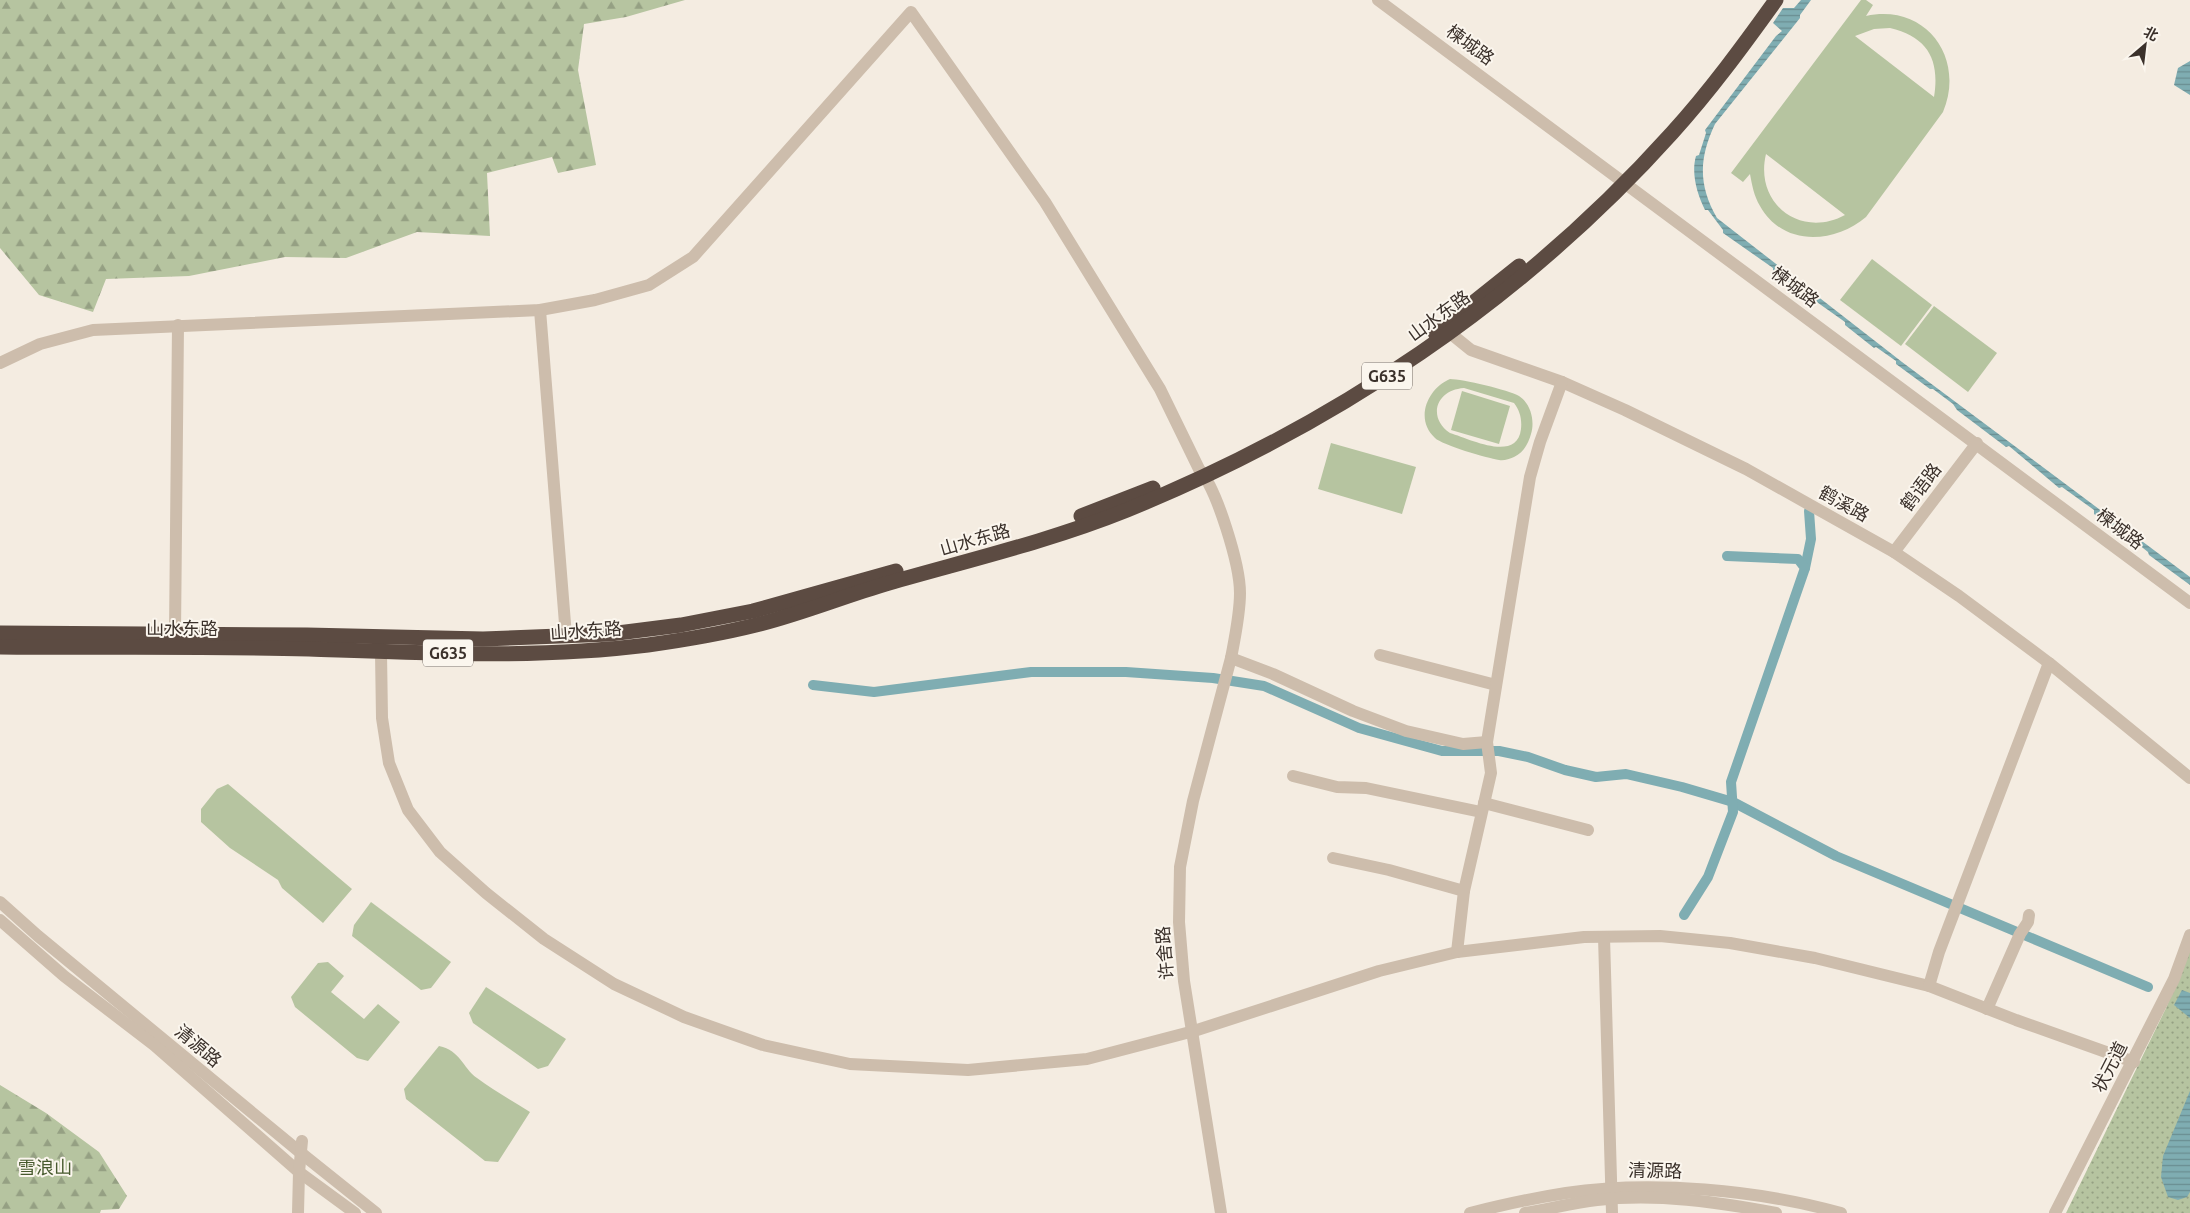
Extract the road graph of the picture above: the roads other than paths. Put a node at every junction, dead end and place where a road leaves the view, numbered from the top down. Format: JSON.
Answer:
{"nodes":[{"id":1,"x":1378,"y":0,"type":"edge"},
{"id":2,"x":1765,"y":0,"type":"edge"},
{"id":3,"x":1776,"y":0,"type":"edge"},
{"id":4,"x":1620,"y":180,"type":"junction"},
{"id":5,"x":540,"y":310,"type":"junction"},
{"id":6,"x":178,"y":325,"type":"junction"},
{"id":7,"x":1448,"y":328,"type":"junction"},
{"id":8,"x":0,"y":364,"type":"edge"},
{"id":9,"x":1562,"y":382,"type":"junction"},
{"id":10,"x":1977,"y":443,"type":"junction"},
{"id":11,"x":1202,"y":473,"type":"junction"},
{"id":12,"x":1894,"y":552,"type":"junction"},
{"id":13,"x":2190,"y":604,"type":"edge"},
{"id":14,"x":0,"y":633,"type":"edge"},
{"id":15,"x":175,"y":634,"type":"junction"},
{"id":16,"x":566,"y":636,"type":"junction"},
{"id":17,"x":384,"y":638,"type":"junction"},
{"id":18,"x":0,"y":648,"type":"edge"},
{"id":19,"x":381,"y":653,"type":"junction"},
{"id":20,"x":1380,"y":655,"type":"dead end"},
{"id":21,"x":1230,"y":661,"type":"junction"},
{"id":22,"x":2049,"y":663,"type":"junction"},
{"id":23,"x":1496,"y":685,"type":"junction"},
{"id":24,"x":1487,"y":743,"type":"junction"},
{"id":25,"x":1293,"y":776,"type":"dead end"},
{"id":26,"x":2190,"y":778,"type":"edge"},
{"id":27,"x":1482,"y":808,"type":"junction"},
{"id":28,"x":1588,"y":830,"type":"dead end"},
{"id":29,"x":1333,"y":858,"type":"dead end"},
{"id":30,"x":1464,"y":891,"type":"junction"},
{"id":31,"x":0,"y":902,"type":"edge"},
{"id":32,"x":2029,"y":915,"type":"dead end"},
{"id":33,"x":0,"y":920,"type":"edge"},
{"id":34,"x":2190,"y":935,"type":"edge"},
{"id":35,"x":1604,"y":937,"type":"junction"},
{"id":36,"x":1457,"y":952,"type":"junction"},
{"id":37,"x":1929,"y":986,"type":"junction"},
{"id":38,"x":1987,"y":1009,"type":"junction"},
{"id":39,"x":1194,"y":1031,"type":"junction"},
{"id":40,"x":2134,"y":1062,"type":"junction"},
{"id":41,"x":301,"y":1147,"type":"junction"},
{"id":42,"x":299,"y":1172,"type":"junction"},
{"id":43,"x":1610,"y":1194,"type":"junction"},
{"id":44,"x":298,"y":1213,"type":"edge"},
{"id":45,"x":355,"y":1213,"type":"edge"},
{"id":46,"x":376,"y":1213,"type":"edge"},
{"id":47,"x":1222,"y":1213,"type":"edge"},
{"id":48,"x":1470,"y":1213,"type":"edge"},
{"id":49,"x":1525,"y":1213,"type":"edge"},
{"id":50,"x":1612,"y":1213,"type":"edge"},
{"id":51,"x":1776,"y":1213,"type":"edge"},
{"id":52,"x":1841,"y":1213,"type":"edge"},
{"id":53,"x":2055,"y":1213,"type":"edge"}],
"edges":[{"from":1,"to":4,"type":"street","name":"楝城路"},
{"from":2,"to":4,"type":"highway","name":"山水东路","number":"G635"},
{"from":3,"to":4,"type":"highway","name":"山水东路","number":"G635"},
{"from":4,"to":7,"type":"highway","name":"山水东路","number":"G635"},
{"from":4,"to":10,"type":"street","name":"楝城路"},
{"from":5,"to":6,"type":"street"},
{"from":5,"to":11,"type":"street","name":"许舍路"},
{"from":5,"to":16,"type":"street"},
{"from":6,"to":8,"type":"street"},
{"from":6,"to":15,"type":"street"},
{"from":7,"to":9,"type":"street","name":"鹤溪路"},
{"from":7,"to":11,"type":"highway","name":"山水东路","number":"G635"},
{"from":9,"to":12,"type":"street","name":"鹤溪路"},
{"from":9,"to":23,"type":"street"},
{"from":10,"to":12,"type":"street","name":"鹤语路"},
{"from":10,"to":13,"type":"street","name":"楝城路"},
{"from":11,"to":16,"type":"highway","name":"山水东路","number":"G635"},
{"from":11,"to":19,"type":"highway","name":"山水东路","number":"G635"},
{"from":11,"to":21,"type":"street","name":"许舍路"},
{"from":12,"to":22,"type":"street","name":"鹤溪路"},
{"from":14,"to":15,"type":"highway","name":"山水东路","number":"G635"},
{"from":15,"to":17,"type":"highway","name":"山水东路","number":"G635"},
{"from":16,"to":17,"type":"highway","name":"山水东路","number":"G635"},
{"from":17,"to":19,"type":"street"},
{"from":18,"to":19,"type":"highway","name":"山水东路","number":"G635"},
{"from":19,"to":39,"type":"street"},
{"from":20,"to":23,"type":"street"},
{"from":21,"to":24,"type":"street"},
{"from":21,"to":39,"type":"street","name":"许舍路"},
{"from":22,"to":26,"type":"street","name":"鹤溪路"},
{"from":22,"to":37,"type":"street"},
{"from":23,"to":24,"type":"street"},
{"from":24,"to":27,"type":"street"},
{"from":25,"to":27,"type":"street"},
{"from":27,"to":28,"type":"street"},
{"from":27,"to":30,"type":"street"},
{"from":29,"to":30,"type":"street"},
{"from":30,"to":36,"type":"street"},
{"from":31,"to":41,"type":"street","name":"清源路"},
{"from":32,"to":38,"type":"street"},
{"from":33,"to":42,"type":"street","name":"清源路"},
{"from":34,"to":40,"type":"street","name":"状元道"},
{"from":35,"to":36,"type":"street"},
{"from":35,"to":37,"type":"street"},
{"from":35,"to":43,"type":"street"},
{"from":36,"to":39,"type":"street"},
{"from":37,"to":38,"type":"street"},
{"from":38,"to":40,"type":"street"},
{"from":39,"to":47,"type":"street","name":"许舍路"},
{"from":40,"to":53,"type":"street","name":"状元道"},
{"from":41,"to":42,"type":"street"},
{"from":41,"to":46,"type":"street","name":"清源路"},
{"from":42,"to":44,"type":"street"},
{"from":42,"to":45,"type":"street","name":"清源路"},
{"from":43,"to":48,"type":"street","name":"清源路"},
{"from":43,"to":49,"type":"street","name":"清源路"},
{"from":43,"to":50,"type":"street"},
{"from":43,"to":51,"type":"street","name":"清源路"},
{"from":43,"to":52,"type":"street","name":"清源路"}]}
